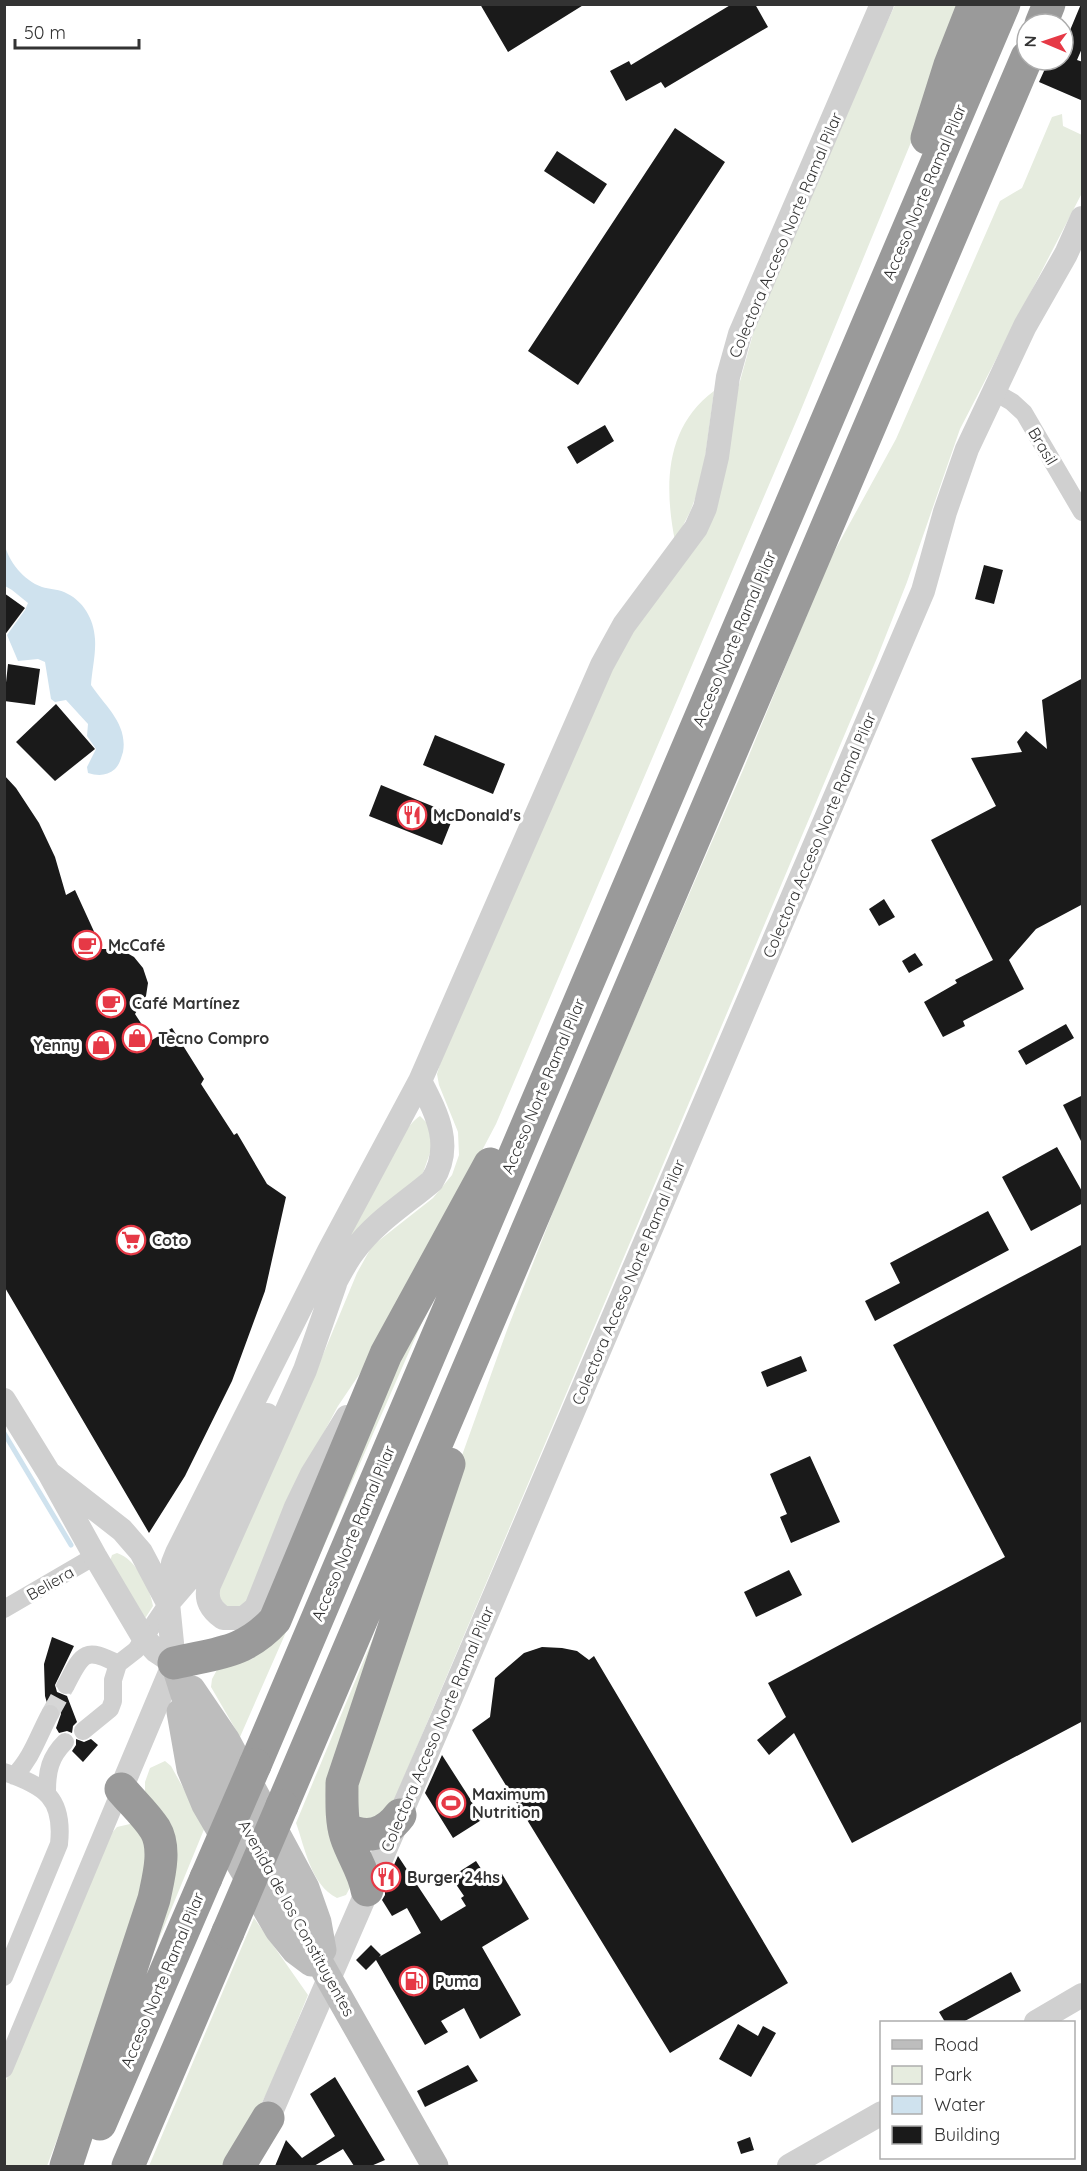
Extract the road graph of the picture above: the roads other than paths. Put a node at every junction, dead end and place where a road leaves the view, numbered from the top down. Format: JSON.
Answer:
{"nodes":[{"id":1,"x":882,"y":4,"type":"edge"},
{"id":2,"x":974,"y":4,"type":"edge"},
{"id":3,"x":1004,"y":4,"type":"edge"},
{"id":4,"x":1021,"y":72,"type":"edge"},
{"id":5,"x":1042,"y":72,"type":"edge"},
{"id":6,"x":1083,"y":218,"type":"edge"},
{"id":7,"x":876,"y":306,"type":"junction"},
{"id":8,"x":993,"y":391,"type":"junction"},
{"id":9,"x":1083,"y":512,"type":"edge"},
{"id":10,"x":829,"y":522,"type":"junction"},
{"id":11,"x":579,"y":1002,"type":"junction"},
{"id":12,"x":420,"y":1082,"type":"junction"},
{"id":13,"x":513,"y":1261,"type":"junction"},
{"id":14,"x":335,"y":1284,"type":"junction"},
{"id":15,"x":386,"y":1354,"type":"junction"},
{"id":16,"x":4,"y":1400,"type":"edge"},
{"id":17,"x":49,"y":1473,"type":"junction"},
{"id":18,"x":141,"y":1552,"type":"junction"},
{"id":19,"x":95,"y":1556,"type":"junction"},
{"id":20,"x":168,"y":1603,"type":"junction"},
{"id":21,"x":4,"y":1609,"type":"edge"},
{"id":22,"x":143,"y":1637,"type":"junction"},
{"id":23,"x":174,"y":1663,"type":"junction"},
{"id":24,"x":118,"y":1664,"type":"junction"},
{"id":25,"x":66,"y":1685,"type":"tunnel mouth"},
{"id":26,"x":50,"y":1714,"type":"tunnel mouth"},
{"id":27,"x":83,"y":1731,"type":"dead end"},
{"id":28,"x":64,"y":1742,"type":"dead end"},
{"id":29,"x":9,"y":1774,"type":"edge"},
{"id":30,"x":121,"y":1789,"type":"junction"},
{"id":31,"x":47,"y":1791,"type":"junction"},
{"id":32,"x":400,"y":1815,"type":"junction"},
{"id":33,"x":345,"y":1828,"type":"junction"},
{"id":34,"x":367,"y":1890,"type":"junction"},
{"id":35,"x":4,"y":1977,"type":"edge"},
{"id":36,"x":329,"y":1977,"type":"junction"},
{"id":37,"x":1083,"y":1995,"type":"edge"},
{"id":38,"x":1038,"y":2021,"type":"edge"},
{"id":39,"x":4,"y":2069,"type":"edge"},
{"id":40,"x":880,"y":2115,"type":"edge"},
{"id":41,"x":268,"y":2118,"type":"junction"},
{"id":42,"x":66,"y":2166,"type":"edge"},
{"id":43,"x":82,"y":2166,"type":"edge"},
{"id":44,"x":128,"y":2166,"type":"edge"},
{"id":45,"x":239,"y":2166,"type":"edge"},
{"id":46,"x":248,"y":2166,"type":"edge"},
{"id":47,"x":435,"y":2166,"type":"edge"},
{"id":48,"x":789,"y":2166,"type":"edge"}],
"edges":[{"from":1,"to":12,"type":"street","name":"Colectora Acceso Norte Ramal Pilar"},
{"from":2,"to":7,"type":"highway"},
{"from":3,"to":7,"type":"highway","name":"Acceso Norte Ramal Pilar"},
{"from":4,"to":10,"type":"highway"},
{"from":5,"to":10,"type":"highway"},
{"from":6,"to":8,"type":"street","name":"Colectora Acceso Norte Ramal Pilar"},
{"from":7,"to":11,"type":"highway","name":"Acceso Norte Ramal Pilar"},
{"from":8,"to":9,"type":"street","name":"Brasil"},
{"from":8,"to":32,"type":"street","name":"Colectora Acceso Norte Ramal Pilar"},
{"from":10,"to":13,"type":"highway"},
{"from":11,"to":15,"type":"highway"},
{"from":11,"to":43,"type":"highway","name":"Acceso Norte Ramal Pilar","bridge":true},
{"from":12,"to":14,"type":"street"},
{"from":12,"to":20,"type":"street","name":"Colectora Acceso Norte Ramal Pilar"},
{"from":13,"to":33,"type":"highway"},
{"from":13,"to":44,"type":"highway","bridge":true},
{"from":14,"to":15,"type":"street"},
{"from":14,"to":20,"type":"street"},
{"from":15,"to":23,"type":"highway"},
{"from":16,"to":17,"type":"street","name":"Avenida de los Constituyentes"},
{"from":17,"to":18,"type":"street","name":"Avenida de los Constituyentes"},
{"from":17,"to":19,"type":"street","name":"Avenida de los Constituyentes"},
{"from":18,"to":19,"type":"street"},
{"from":18,"to":20,"type":"street","name":"Avenida de los Constituyentes"},
{"from":19,"to":21,"type":"street","name":"Beliera"},
{"from":19,"to":22,"type":"street","name":"Avenida de los Constituyentes"},
{"from":20,"to":22,"type":"street"},
{"from":20,"to":23,"type":"street","name":"Avenida de los Constituyentes"},
{"from":22,"to":23,"type":"street","name":"Avenida de los Constituyentes"},
{"from":22,"to":24,"type":"street"},
{"from":23,"to":30,"type":"street"},
{"from":23,"to":36,"type":"main road","name":"Avenida de los Constituyentes"},
{"from":24,"to":25,"type":"street"},
{"from":24,"to":27,"type":"street"},
{"from":26,"to":29,"type":"street"},
{"from":28,"to":31,"type":"street"},
{"from":29,"to":31,"type":"street"},
{"from":30,"to":39,"type":"street"},
{"from":30,"to":42,"type":"highway"},
{"from":31,"to":35,"type":"street"},
{"from":32,"to":33,"type":"highway"},
{"from":32,"to":34,"type":"street","name":"Colectora Acceso Norte Ramal Pilar"},
{"from":33,"to":34,"type":"highway"},
{"from":34,"to":36,"type":"street","name":"Colectora Acceso Norte Ramal Pilar"},
{"from":36,"to":41,"type":"street","name":"Colectora Acceso Norte Ramal Pilar"},
{"from":36,"to":47,"type":"main road","name":"Avenida de los Constituyentes"},
{"from":37,"to":38,"type":"street"},
{"from":40,"to":48,"type":"street"},
{"from":41,"to":45,"type":"highway"},
{"from":41,"to":46,"type":"street","name":"Colectora Acceso Norte Ramal Pilar"}]}
